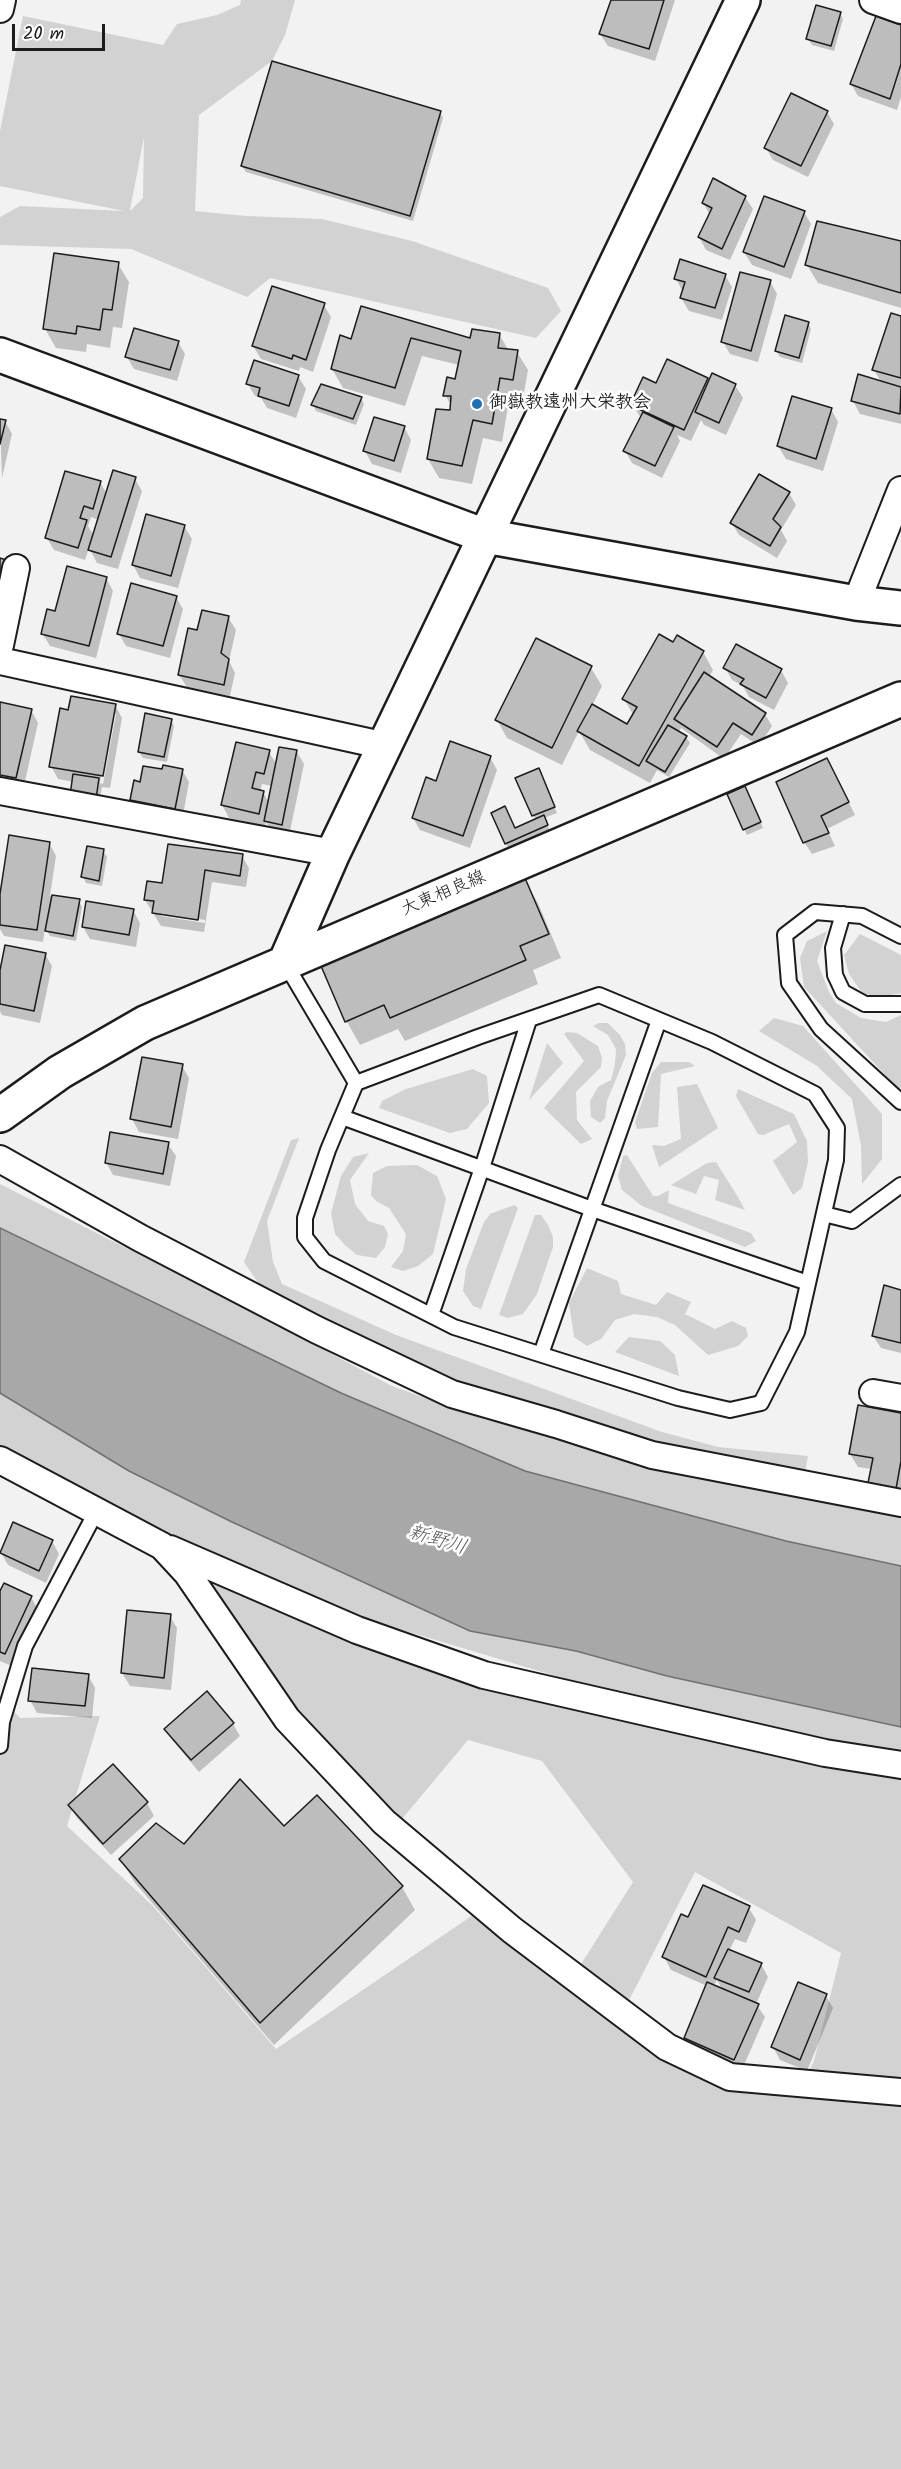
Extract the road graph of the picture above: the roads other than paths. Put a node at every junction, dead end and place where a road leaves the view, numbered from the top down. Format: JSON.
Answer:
{"nodes":[{"id":1,"x":2,"y":0,"type":"edge"},
{"id":2,"x":743,"y":0,"type":"edge"},
{"id":3,"x":873,"y":0,"type":"edge"},
{"id":4,"x":0,"y":9,"type":"edge"},
{"id":5,"x":901,"y":10,"type":"edge"},
{"id":6,"x":0,"y":355,"type":"edge"},
{"id":7,"x":901,"y":490,"type":"edge"},
{"id":8,"x":484,"y":536,"type":"junction"},
{"id":9,"x":16,"y":568,"type":"dead end"},
{"id":10,"x":856,"y":603,"type":"junction"},
{"id":11,"x":901,"y":608,"type":"edge"},
{"id":12,"x":0,"y":645,"type":"edge"},
{"id":13,"x":0,"y":662,"type":"edge"},
{"id":14,"x":896,"y":707,"type":"edge"},
{"id":15,"x":386,"y":746,"type":"junction"},
{"id":16,"x":5,"y":798,"type":"edge"},
{"id":17,"x":333,"y":853,"type":"junction"},
{"id":18,"x":843,"y":914,"type":"junction"},
{"id":19,"x":901,"y":936,"type":"edge"},
{"id":20,"x":285,"y":963,"type":"junction"},
{"id":21,"x":901,"y":1004,"type":"edge"},
{"id":22,"x":529,"y":1020,"type":"junction"},
{"id":23,"x":659,"y":1020,"type":"junction"},
{"id":24,"x":356,"y":1083,"type":"junction"},
{"id":25,"x":901,"y":1102,"type":"edge"},
{"id":26,"x":0,"y":1115,"type":"edge"},
{"id":27,"x":342,"y":1117,"type":"junction"},
{"id":28,"x":0,"y":1159,"type":"edge"},
{"id":29,"x":482,"y":1168,"type":"junction"},
{"id":30,"x":901,"y":1183,"type":"edge"},
{"id":31,"x":592,"y":1209,"type":"junction"},
{"id":32,"x":824,"y":1214,"type":"junction"},
{"id":33,"x":808,"y":1282,"type":"junction"},
{"id":34,"x":431,"y":1315,"type":"junction"},
{"id":35,"x":541,"y":1354,"type":"junction"},
{"id":36,"x":873,"y":1393,"type":"dead end"},
{"id":37,"x":901,"y":1398,"type":"edge"},
{"id":38,"x":0,"y":1460,"type":"edge"},
{"id":39,"x":901,"y":1503,"type":"edge"},
{"id":40,"x":96,"y":1512,"type":"junction"},
{"id":41,"x":162,"y":1546,"type":"junction"},
{"id":42,"x":0,"y":1746,"type":"edge"},
{"id":43,"x":901,"y":1765,"type":"edge"},
{"id":44,"x":901,"y":2092,"type":"edge"}],
"edges":[{"from":1,"to":4,"type":"street"},
{"from":2,"to":8,"type":"street"},
{"from":3,"to":5,"type":"street"},
{"from":6,"to":8,"type":"street"},
{"from":7,"to":10,"type":"street"},
{"from":8,"to":10,"type":"street"},
{"from":8,"to":15,"type":"street"},
{"from":9,"to":12,"type":"street"},
{"from":10,"to":11,"type":"street"},
{"from":13,"to":15,"type":"street"},
{"from":14,"to":20,"type":"street","name":"大東相良線"},
{"from":15,"to":17,"type":"street"},
{"from":16,"to":17,"type":"street"},
{"from":17,"to":20,"type":"street"},
{"from":18,"to":19,"type":"lane"},
{"from":18,"to":21,"type":"lane"},
{"from":18,"to":25,"type":"lane"},
{"from":20,"to":24,"type":"lane"},
{"from":20,"to":26,"type":"street","name":"大東相良線"},
{"from":22,"to":23,"type":"lane"},
{"from":22,"to":24,"type":"lane"},
{"from":22,"to":29,"type":"lane"},
{"from":23,"to":31,"type":"lane"},
{"from":23,"to":32,"type":"lane"},
{"from":24,"to":27,"type":"lane"},
{"from":27,"to":29,"type":"lane"},
{"from":27,"to":34,"type":"lane"},
{"from":28,"to":39,"type":"street"},
{"from":29,"to":31,"type":"lane"},
{"from":29,"to":34,"type":"lane"},
{"from":30,"to":32,"type":"lane"},
{"from":31,"to":33,"type":"lane"},
{"from":31,"to":35,"type":"lane"},
{"from":32,"to":33,"type":"lane"},
{"from":33,"to":35,"type":"lane"},
{"from":34,"to":35,"type":"lane"},
{"from":36,"to":37,"type":"street"},
{"from":38,"to":40,"type":"street"},
{"from":40,"to":41,"type":"street"},
{"from":40,"to":42,"type":"lane"},
{"from":41,"to":43,"type":"street"},
{"from":41,"to":44,"type":"street"}]}
